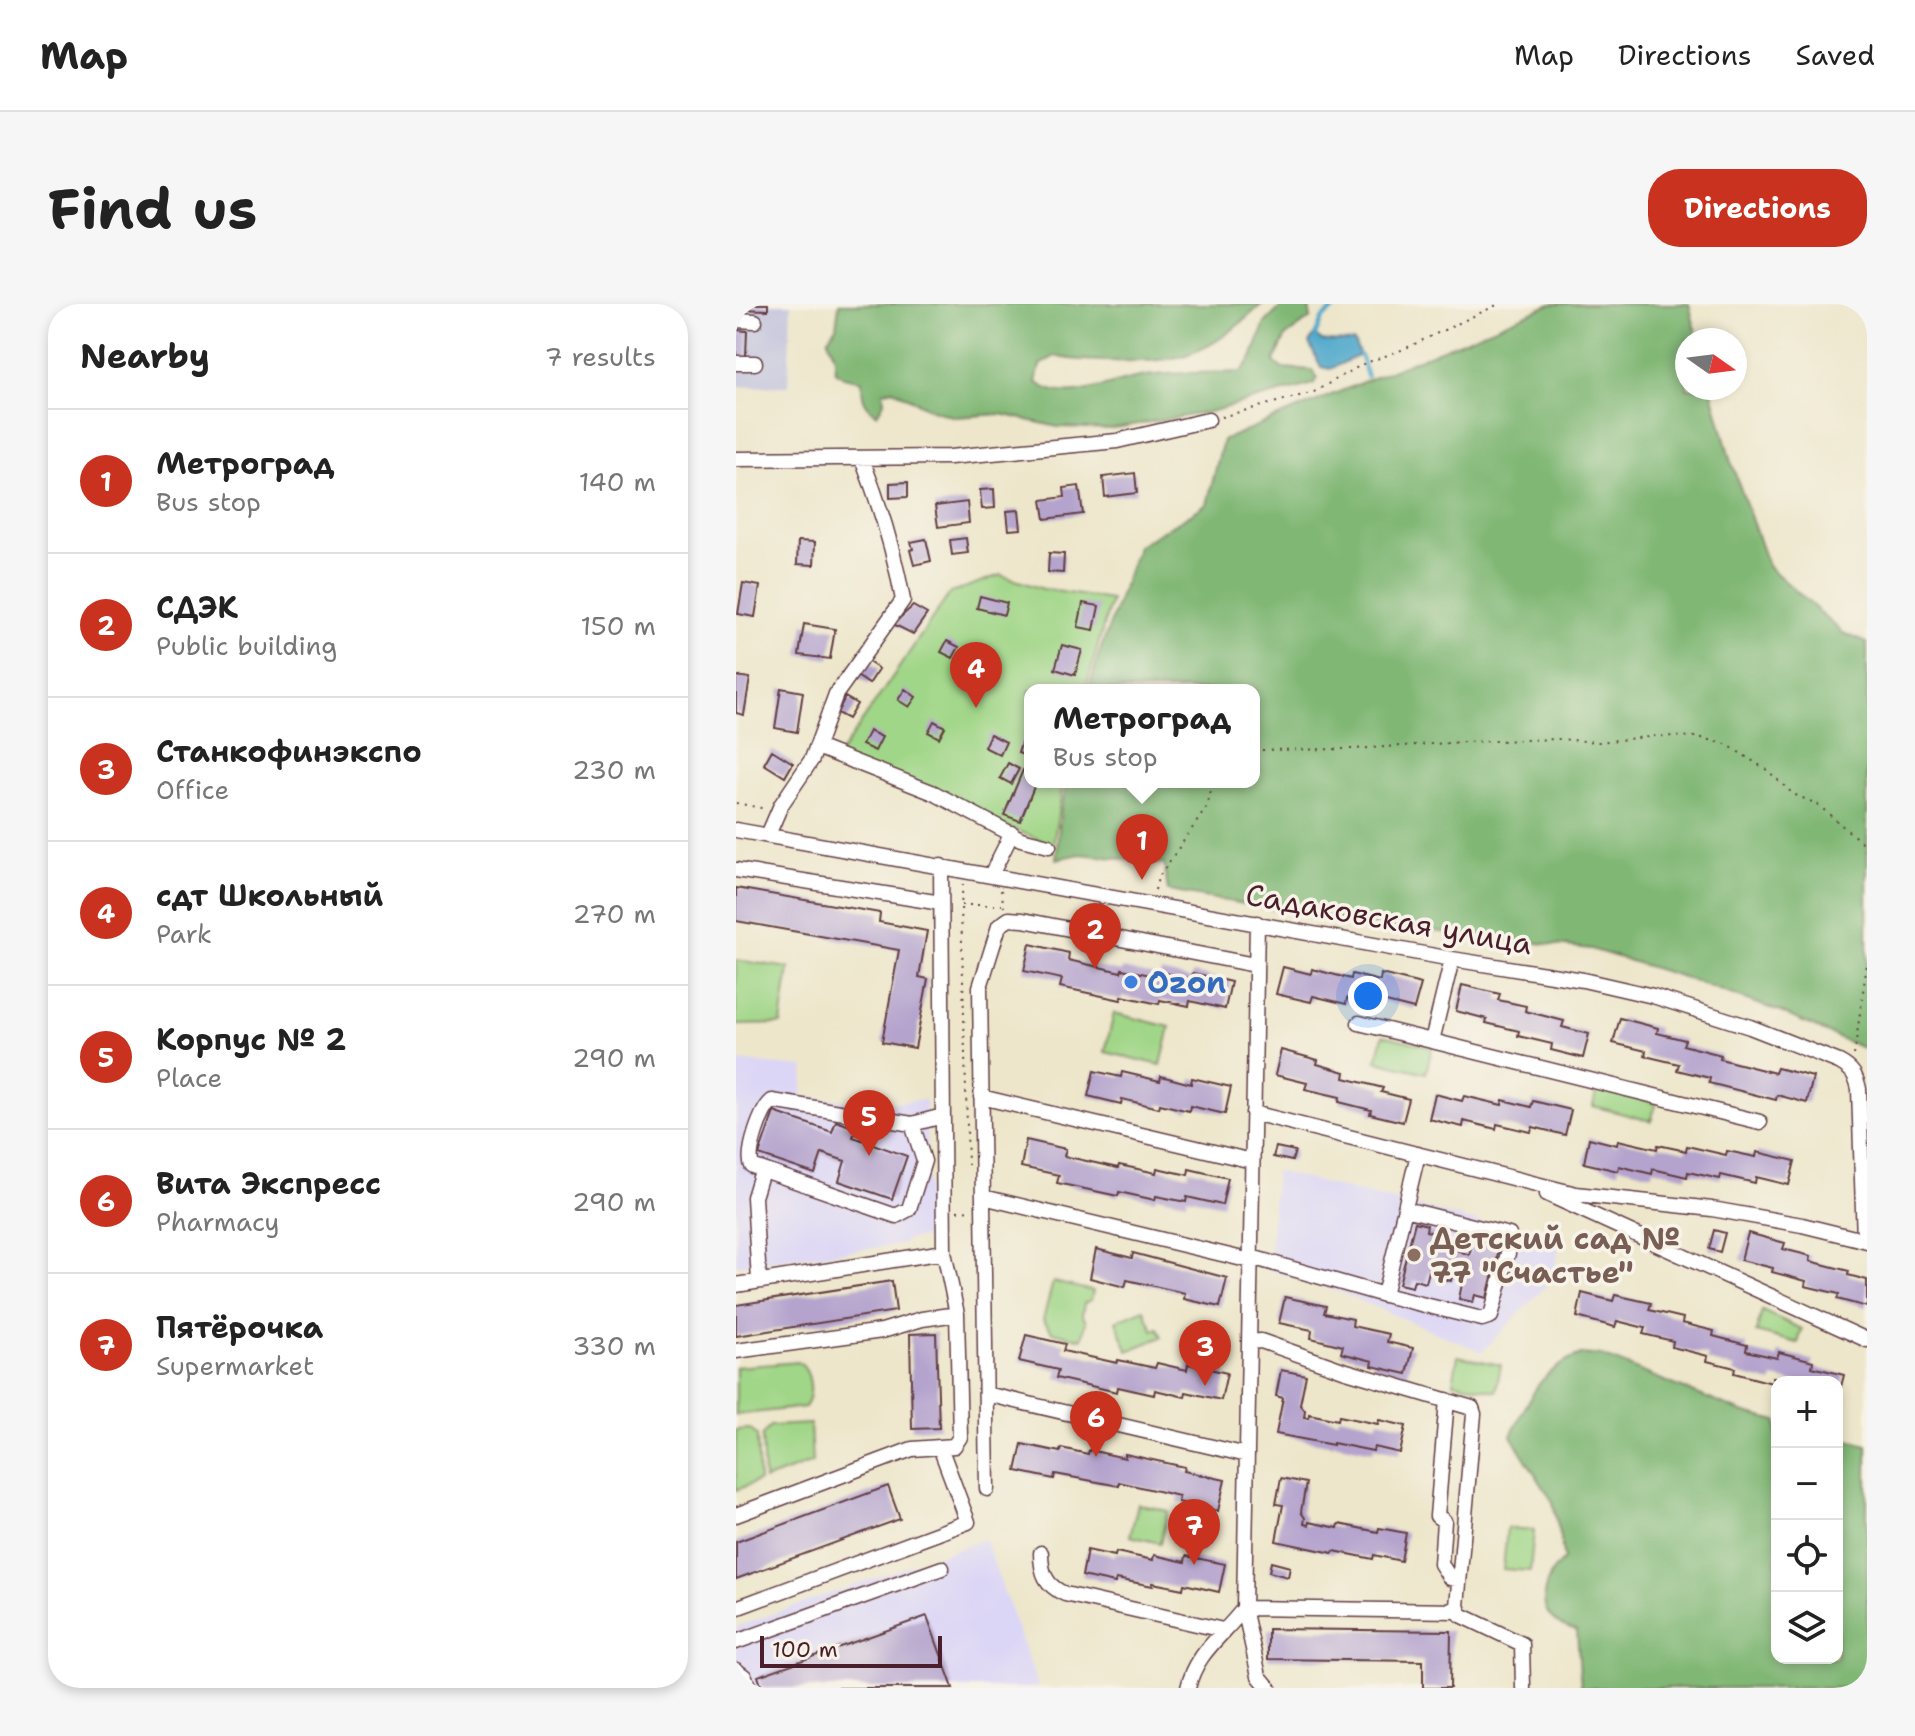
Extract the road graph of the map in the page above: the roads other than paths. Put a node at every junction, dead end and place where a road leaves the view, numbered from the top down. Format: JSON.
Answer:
{"nodes":[{"id":1,"x":736,"y":320,"type":"edge"},
{"id":2,"x":755,"y":321,"type":"dead end"},
{"id":3,"x":736,"y":363,"type":"edge"},
{"id":4,"x":755,"y":363,"type":"dead end"},
{"id":5,"x":1208,"y":420,"type":"road end"},
{"id":6,"x":736,"y":459,"type":"edge"},
{"id":7,"x":862,"y":459,"type":"junction"},
{"id":8,"x":817,"y":747,"type":"junction"},
{"id":9,"x":736,"y":830,"type":"edge"},
{"id":10,"x":1012,"y":833,"type":"junction"},
{"id":11,"x":768,"y":835,"type":"junction"},
{"id":12,"x":1049,"y":846,"type":"dead end"},
{"id":13,"x":941,"y":866,"type":"junction"},
{"id":14,"x":736,"y":870,"type":"edge"},
{"id":15,"x":991,"y":875,"type":"junction"},
{"id":16,"x":941,"y":903,"type":"junction"},
{"id":17,"x":1257,"y":923,"type":"junction"},
{"id":18,"x":1452,"y":959,"type":"junction"},
{"id":19,"x":1255,"y":965,"type":"junction"},
{"id":20,"x":1359,"y":1023,"type":"dead end"},
{"id":21,"x":1432,"y":1041,"type":"junction"},
{"id":22,"x":981,"y":1097,"type":"junction"},
{"id":23,"x":1253,"y":1113,"type":"junction"},
{"id":24,"x":943,"y":1116,"type":"junction"},
{"id":25,"x":1760,"y":1122,"type":"dead end"},
{"id":26,"x":912,"y":1124,"type":"junction"},
{"id":27,"x":1418,"y":1154,"type":"junction"},
{"id":28,"x":1252,"y":1161,"type":"junction"},
{"id":29,"x":762,"y":1171,"type":"junction"},
{"id":30,"x":1511,"y":1177,"type":"junction"},
{"id":31,"x":983,"y":1204,"type":"junction"},
{"id":32,"x":1405,"y":1209,"type":"junction"},
{"id":33,"x":1865,"y":1240,"type":"edge"},
{"id":34,"x":944,"y":1252,"type":"junction"},
{"id":35,"x":1251,"y":1259,"type":"junction"},
{"id":36,"x":759,"y":1281,"type":"junction"},
{"id":37,"x":736,"y":1285,"type":"edge"},
{"id":38,"x":1384,"y":1295,"type":"junction"},
{"id":39,"x":957,"y":1314,"type":"junction"},
{"id":40,"x":1867,"y":1340,"type":"edge"},
{"id":41,"x":1249,"y":1342,"type":"junction"},
{"id":42,"x":736,"y":1351,"type":"edge"},
{"id":43,"x":986,"y":1394,"type":"junction"},
{"id":44,"x":1447,"y":1400,"type":"junction"},
{"id":45,"x":940,"y":1447,"type":"junction"},
{"id":46,"x":1247,"y":1455,"type":"junction"},
{"id":47,"x":987,"y":1489,"type":"dead end"},
{"id":48,"x":736,"y":1515,"type":"edge"},
{"id":49,"x":1041,"y":1553,"type":"dead end"},
{"id":50,"x":942,"y":1568,"type":"dead end"},
{"id":51,"x":1459,"y":1579,"type":"junction"},
{"id":52,"x":736,"y":1608,"type":"edge"},
{"id":53,"x":1244,"y":1608,"type":"junction"},
{"id":54,"x":1458,"y":1611,"type":"junction"},
{"id":55,"x":1223,"y":1630,"type":"junction"},
{"id":56,"x":736,"y":1642,"type":"edge"},
{"id":57,"x":736,"y":1670,"type":"edge"},
{"id":58,"x":749,"y":1688,"type":"edge"},
{"id":59,"x":1188,"y":1688,"type":"edge"},
{"id":60,"x":1269,"y":1688,"type":"edge"},
{"id":61,"x":1523,"y":1688,"type":"edge"}],
"edges":[{"from":1,"to":2,"type":"street"},
{"from":3,"to":4,"type":"street"},
{"from":5,"to":7,"type":"street"},
{"from":6,"to":7,"type":"street"},
{"from":7,"to":8,"type":"street"},
{"from":8,"to":10,"type":"street"},
{"from":8,"to":11,"type":"street"},
{"from":9,"to":11,"type":"street","name":"Садаковская улица"},
{"from":10,"to":12,"type":"street"},
{"from":10,"to":15,"type":"street"},
{"from":11,"to":13,"type":"street","name":"Садаковская улица"},
{"from":13,"to":15,"type":"street","name":"Садаковская улица"},
{"from":13,"to":16,"type":"street"},
{"from":14,"to":16,"type":"street"},
{"from":15,"to":17,"type":"street","name":"Садаковская улица"},
{"from":16,"to":24,"type":"street"},
{"from":17,"to":18,"type":"street","name":"Садаковская улица"},
{"from":17,"to":19,"type":"street"},
{"from":18,"to":21,"type":"street"},
{"from":18,"to":33,"type":"street","name":"Садаковская улица"},
{"from":19,"to":22,"type":"street"},
{"from":19,"to":23,"type":"street"},
{"from":20,"to":21,"type":"street"},
{"from":21,"to":25,"type":"street"},
{"from":22,"to":28,"type":"street"},
{"from":22,"to":31,"type":"street"},
{"from":23,"to":27,"type":"street"},
{"from":23,"to":28,"type":"street"},
{"from":24,"to":26,"type":"street"},
{"from":24,"to":34,"type":"street"},
{"from":26,"to":29,"type":"street"},
{"from":26,"to":29,"type":"street"},
{"from":27,"to":30,"type":"street"},
{"from":27,"to":32,"type":"street"},
{"from":28,"to":35,"type":"street"},
{"from":29,"to":36,"type":"street"},
{"from":30,"to":33,"type":"street"},
{"from":30,"to":40,"type":"street"},
{"from":31,"to":35,"type":"street"},
{"from":31,"to":43,"type":"street"},
{"from":32,"to":38,"type":"street"},
{"from":32,"to":38,"type":"street"},
{"from":34,"to":36,"type":"street"},
{"from":34,"to":39,"type":"street"},
{"from":35,"to":38,"type":"street"},
{"from":35,"to":41,"type":"street"},
{"from":36,"to":37,"type":"street"},
{"from":39,"to":42,"type":"street"},
{"from":39,"to":45,"type":"street"},
{"from":41,"to":44,"type":"street"},
{"from":41,"to":46,"type":"street"},
{"from":43,"to":46,"type":"street"},
{"from":43,"to":47,"type":"street"},
{"from":44,"to":51,"type":"street"},
{"from":44,"to":51,"type":"street"},
{"from":45,"to":48,"type":"street"},
{"from":45,"to":52,"type":"street"},
{"from":46,"to":53,"type":"street"},
{"from":49,"to":55,"type":"street"},
{"from":50,"to":56,"type":"street"},
{"from":51,"to":54,"type":"street"},
{"from":53,"to":54,"type":"street"},
{"from":53,"to":55,"type":"street"},
{"from":53,"to":60,"type":"street"},
{"from":54,"to":61,"type":"street"},
{"from":55,"to":59,"type":"street"},
{"from":57,"to":58,"type":"street"}]}
